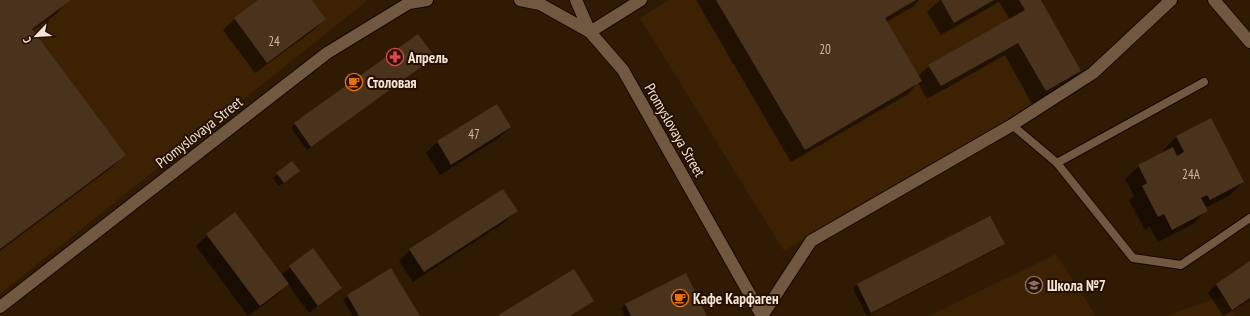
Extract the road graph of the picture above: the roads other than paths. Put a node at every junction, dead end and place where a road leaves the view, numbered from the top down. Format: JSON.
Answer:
{"nodes":[{"id":1,"x":427,"y":0,"type":"edge"},
{"id":2,"x":520,"y":0,"type":"edge"},
{"id":3,"x":576,"y":0,"type":"edge"},
{"id":4,"x":641,"y":0,"type":"edge"},
{"id":5,"x":1171,"y":0,"type":"edge"},
{"id":6,"x":1214,"y":0,"type":"edge"},
{"id":7,"x":590,"y":32,"type":"junction"},
{"id":8,"x":1250,"y":42,"type":"edge"},
{"id":9,"x":1204,"y":82,"type":"dead end"},
{"id":10,"x":1012,"y":125,"type":"junction"},
{"id":11,"x":1057,"y":163,"type":"junction"},
{"id":12,"x":1250,"y":218,"type":"edge"},
{"id":13,"x":0,"y":307,"type":"edge"},
{"id":14,"x":762,"y":316,"type":"edge"}],
"edges":[{"from":1,"to":13,"type":"main road","name":"Promyslovaya Street"},
{"from":2,"to":7,"type":"main road","name":"Promyslovaya Street"},
{"from":3,"to":7,"type":"main road"},
{"from":4,"to":7,"type":"main road"},
{"from":5,"to":10,"type":"main road"},
{"from":6,"to":8,"type":"main road"},
{"from":7,"to":14,"type":"main road","name":"Promyslovaya Street"},
{"from":9,"to":11,"type":"lane"},
{"from":10,"to":11,"type":"lane"},
{"from":10,"to":14,"type":"main road"},
{"from":11,"to":12,"type":"lane"}]}
